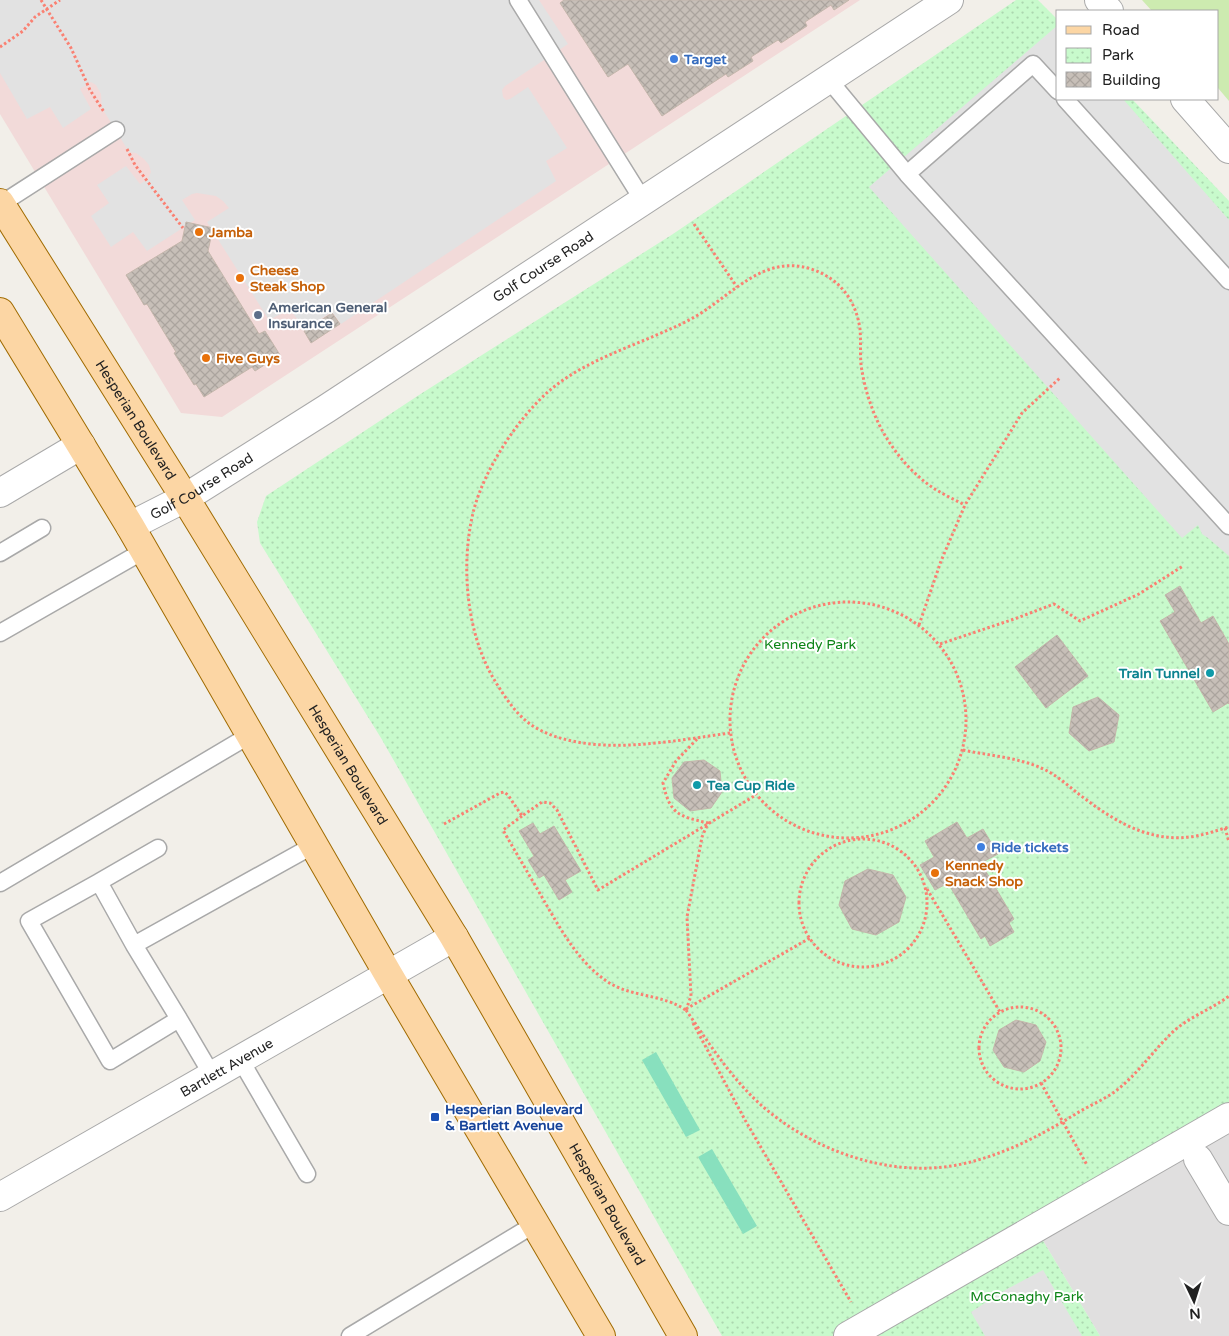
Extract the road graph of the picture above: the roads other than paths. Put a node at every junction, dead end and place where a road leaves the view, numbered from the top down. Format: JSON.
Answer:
{"nodes":[{"id":1,"x":518,"y":0,"type":"edge"},
{"id":2,"x":949,"y":0,"type":"edge"},
{"id":3,"x":1099,"y":0,"type":"edge"},
{"id":4,"x":1108,"y":10,"type":"edge"},
{"id":5,"x":829,"y":80,"type":"junction"},
{"id":6,"x":1056,"y":89,"type":"edge"},
{"id":7,"x":1066,"y":100,"type":"edge"},
{"id":8,"x":1186,"y":100,"type":"edge"},
{"id":9,"x":116,"y":130,"type":"dead end"},
{"id":10,"x":1229,"y":149,"type":"edge"},
{"id":11,"x":907,"y":174,"type":"junction"},
{"id":12,"x":644,"y":202,"type":"junction"},
{"id":13,"x":0,"y":204,"type":"edge"},
{"id":14,"x":1229,"y":282,"type":"edge"},
{"id":15,"x":0,"y":312,"type":"edge"},
{"id":16,"x":81,"y":445,"type":"junction"},
{"id":17,"x":0,"y":494,"type":"edge"},
{"id":18,"x":185,"y":498,"type":"junction"},
{"id":19,"x":130,"y":526,"type":"junction"},
{"id":20,"x":1229,"y":526,"type":"edge"},
{"id":21,"x":42,"y":528,"type":"dead end"},
{"id":22,"x":145,"y":550,"type":"junction"},
{"id":23,"x":0,"y":553,"type":"edge"},
{"id":24,"x":0,"y":633,"type":"edge"},
{"id":25,"x":250,"y":734,"type":"junction"},
{"id":26,"x":314,"y":845,"type":"junction"},
{"id":27,"x":158,"y":848,"type":"dead end"},
{"id":28,"x":99,"y":882,"type":"junction"},
{"id":29,"x":0,"y":883,"type":"edge"},
{"id":30,"x":454,"y":937,"type":"junction"},
{"id":31,"x":134,"y":945,"type":"junction"},
{"id":32,"x":388,"y":974,"type":"junction"},
{"id":33,"x":178,"y":1019,"type":"junction"},
{"id":34,"x":240,"y":1059,"type":"junction"},
{"id":35,"x":212,"y":1075,"type":"junction"},
{"id":36,"x":1229,"y":1116,"type":"edge"},
{"id":37,"x":1198,"y":1159,"type":"dead end"},
{"id":38,"x":307,"y":1174,"type":"dead end"},
{"id":39,"x":0,"y":1197,"type":"edge"},
{"id":40,"x":1229,"y":1210,"type":"edge"},
{"id":41,"x":535,"y":1224,"type":"junction"},
{"id":42,"x":350,"y":1336,"type":"edge"},
{"id":43,"x":601,"y":1336,"type":"edge"},
{"id":44,"x":682,"y":1336,"type":"edge"},
{"id":45,"x":848,"y":1336,"type":"edge"}],
"edges":[{"from":1,"to":12,"type":"lane"},
{"from":2,"to":5,"type":"street","name":"Golf Course Road"},
{"from":3,"to":4,"type":"street"},
{"from":5,"to":11,"type":"lane"},
{"from":5,"to":12,"type":"street","name":"Golf Course Road"},
{"from":6,"to":11,"type":"lane"},
{"from":7,"to":14,"type":"lane"},
{"from":8,"to":10,"type":"street"},
{"from":9,"to":13,"type":"lane"},
{"from":11,"to":20,"type":"lane"},
{"from":12,"to":18,"type":"street","name":"Golf Course Road"},
{"from":13,"to":18,"type":"main road","name":"Hesperian Boulevard"},
{"from":15,"to":16,"type":"main road"},
{"from":16,"to":17,"type":"street"},
{"from":16,"to":19,"type":"main road"},
{"from":18,"to":19,"type":"street","name":"Golf Course Road"},
{"from":18,"to":30,"type":"main road","name":"Hesperian Boulevard"},
{"from":19,"to":22,"type":"main road"},
{"from":21,"to":23,"type":"lane"},
{"from":22,"to":24,"type":"lane"},
{"from":22,"to":25,"type":"main road"},
{"from":25,"to":26,"type":"main road"},
{"from":25,"to":29,"type":"lane"},
{"from":26,"to":31,"type":"lane"},
{"from":26,"to":32,"type":"main road"},
{"from":27,"to":28,"type":"lane"},
{"from":28,"to":31,"type":"lane"},
{"from":28,"to":33,"type":"lane"},
{"from":30,"to":32,"type":"street","name":"Bartlett Avenue"},
{"from":30,"to":44,"type":"main road","name":"Hesperian Boulevard"},
{"from":31,"to":33,"type":"lane"},
{"from":32,"to":34,"type":"street","name":"Bartlett Avenue"},
{"from":32,"to":41,"type":"main road"},
{"from":33,"to":35,"type":"lane"},
{"from":34,"to":35,"type":"street","name":"Bartlett Avenue"},
{"from":34,"to":38,"type":"lane"},
{"from":35,"to":39,"type":"street","name":"Bartlett Avenue"},
{"from":36,"to":45,"type":"street"},
{"from":37,"to":40,"type":"street"},
{"from":41,"to":42,"type":"lane"},
{"from":41,"to":43,"type":"main road"}]}
